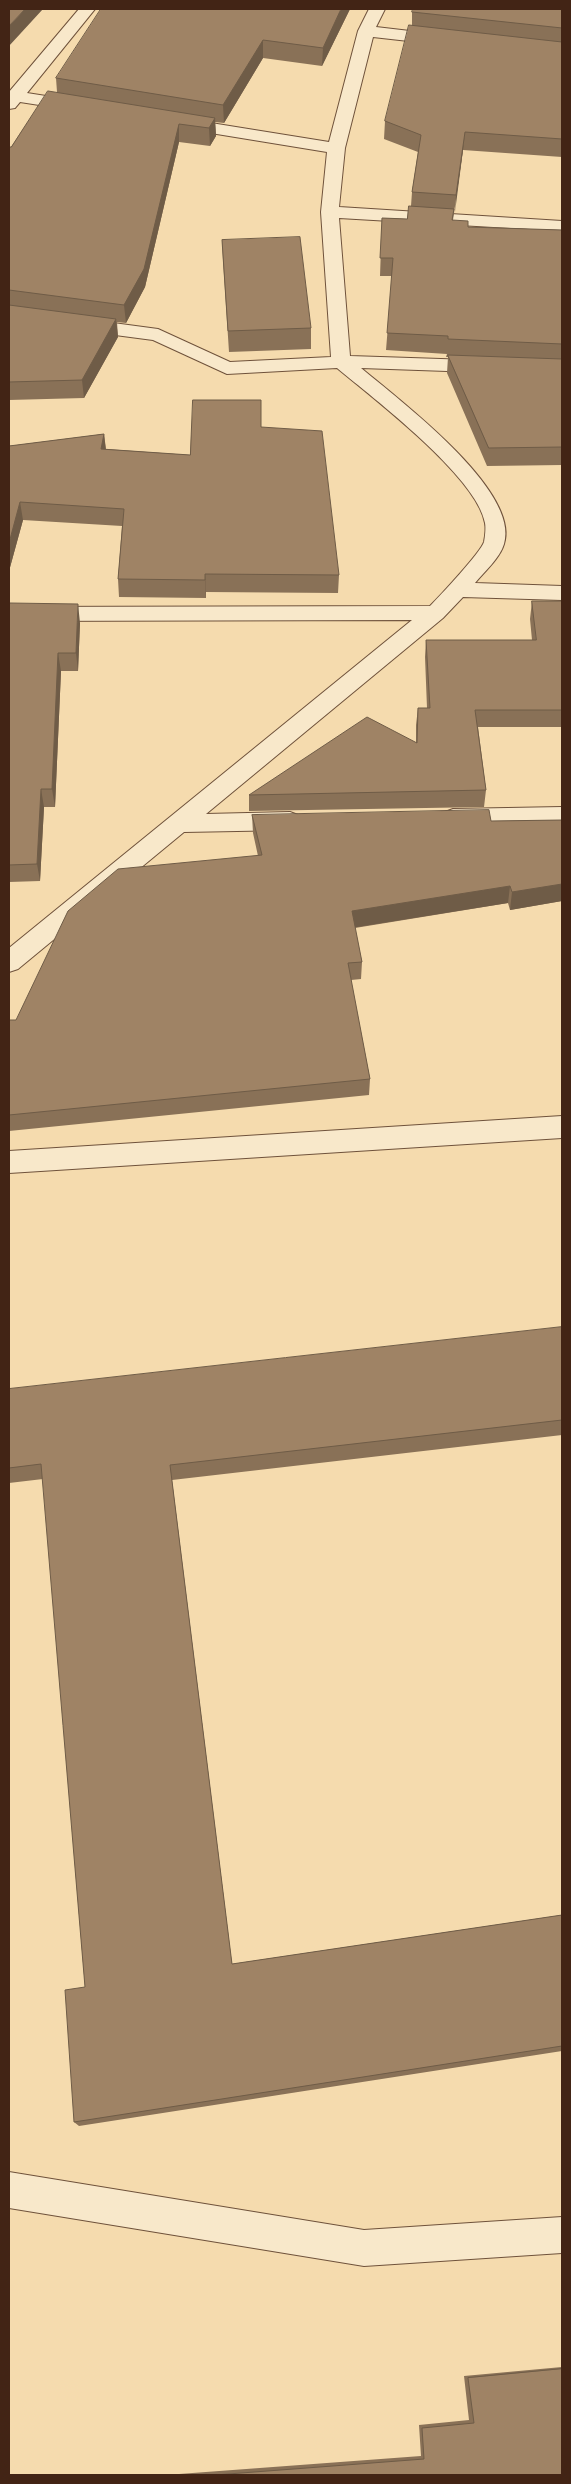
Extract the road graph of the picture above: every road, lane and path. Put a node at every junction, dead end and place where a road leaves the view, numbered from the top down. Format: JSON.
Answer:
{"nodes":[{"id":1,"x":87,"y":9,"type":"edge"},
{"id":2,"x":378,"y":9,"type":"edge"},
{"id":3,"x":366,"y":31,"type":"junction"},
{"id":4,"x":464,"y":42,"type":"edge"},
{"id":5,"x":12,"y":100,"type":"edge"},
{"id":6,"x":93,"y":109,"type":"edge"},
{"id":7,"x":161,"y":120,"type":"edge"},
{"id":8,"x":336,"y":148,"type":"junction"},
{"id":9,"x":330,"y":212,"type":"junction"},
{"id":10,"x":562,"y":226,"type":"edge"},
{"id":11,"x":9,"y":315,"type":"edge"},
{"id":12,"x":341,"y":362,"type":"junction"},
{"id":13,"x":562,"y":369,"type":"edge"},
{"id":14,"x":458,"y":590,"type":"junction"},
{"id":15,"x":562,"y":593,"type":"edge"},
{"id":16,"x":435,"y":613,"type":"junction"},
{"id":17,"x":9,"y":614,"type":"edge"},
{"id":18,"x":562,"y":816,"type":"edge"},
{"id":19,"x":434,"y":818,"type":"edge"},
{"id":20,"x":315,"y":820,"type":"edge"},
{"id":21,"x":177,"y":823,"type":"junction"},
{"id":22,"x":9,"y":962,"type":"edge"},
{"id":23,"x":562,"y":1127,"type":"edge"},
{"id":24,"x":9,"y":1162,"type":"edge"},
{"id":25,"x":9,"y":2190,"type":"edge"},
{"id":26,"x":562,"y":2235,"type":"edge"}],
"edges":[{"from":1,"to":5,"type":"street"},
{"from":2,"to":3,"type":"street"},
{"from":3,"to":4,"type":"street"},
{"from":3,"to":8,"type":"street"},
{"from":5,"to":6,"type":"street"},
{"from":7,"to":8,"type":"street"},
{"from":8,"to":9,"type":"street"},
{"from":9,"to":10,"type":"street"},
{"from":9,"to":12,"type":"street"},
{"from":11,"to":12,"type":"street"},
{"from":12,"to":13,"type":"street"},
{"from":12,"to":14,"type":"street"},
{"from":14,"to":15,"type":"street"},
{"from":14,"to":16,"type":"street"},
{"from":16,"to":17,"type":"street"},
{"from":16,"to":21,"type":"street"},
{"from":18,"to":19,"type":"street"},
{"from":20,"to":21,"type":"street"},
{"from":21,"to":22,"type":"street"},
{"from":23,"to":24,"type":"street"},
{"from":25,"to":26,"type":"street"}]}
